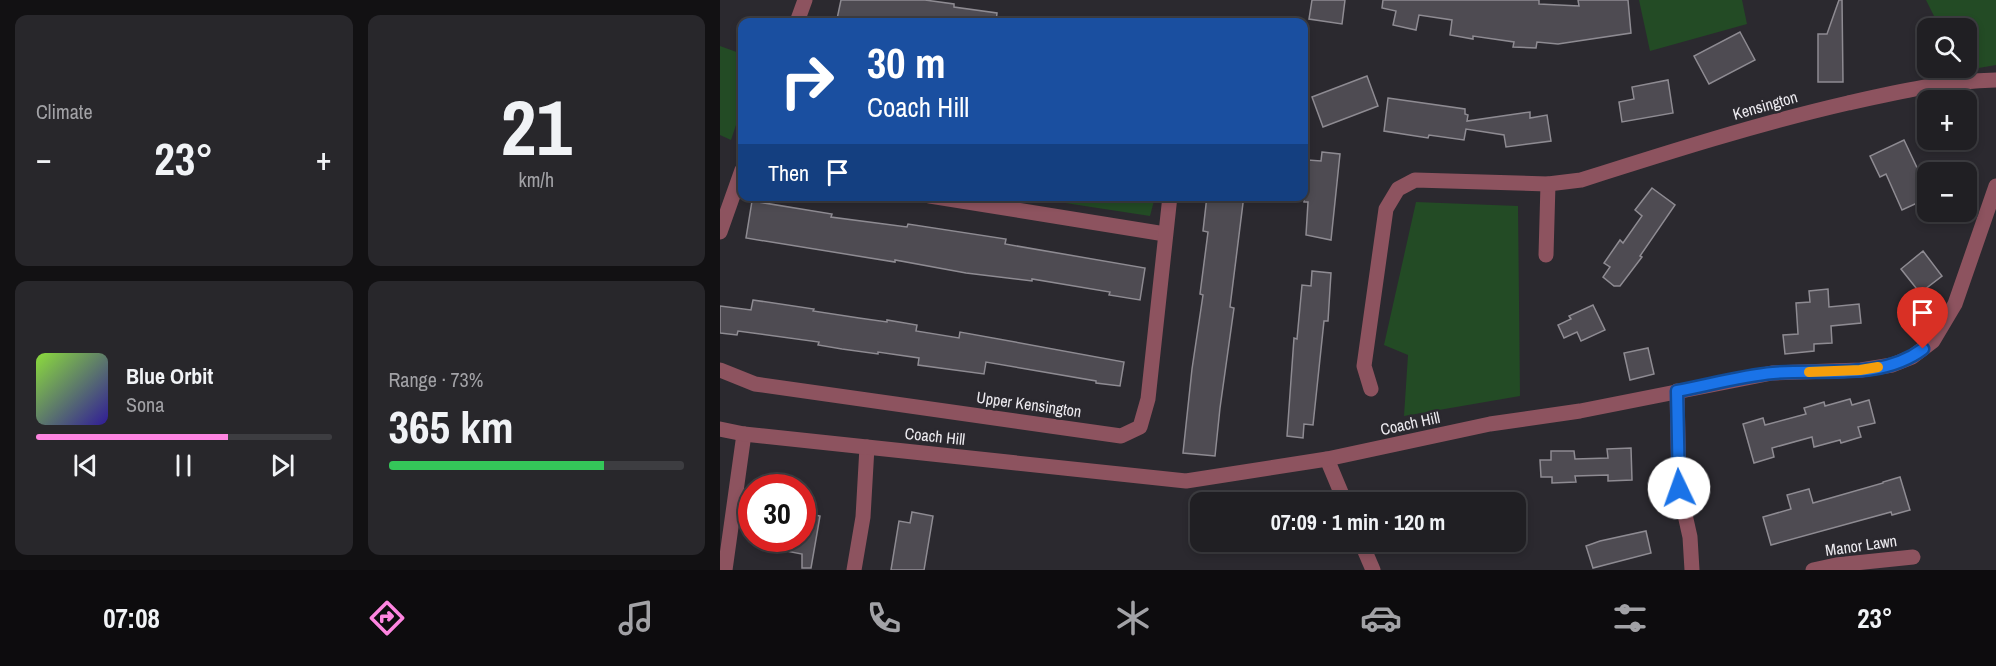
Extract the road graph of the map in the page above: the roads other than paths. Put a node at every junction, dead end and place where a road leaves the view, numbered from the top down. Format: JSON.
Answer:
{"nodes":[{"id":1,"x":805,"y":0,"type":"edge"},
{"id":2,"x":798,"y":18,"type":"edge"},
{"id":3,"x":1996,"y":80,"type":"edge"},
{"id":4,"x":738,"y":181,"type":"edge"},
{"id":5,"x":1548,"y":184,"type":"junction"},
{"id":6,"x":1996,"y":186,"type":"edge"},
{"id":7,"x":961,"y":201,"type":"edge"},
{"id":8,"x":1169,"y":201,"type":"edge"},
{"id":9,"x":720,"y":232,"type":"edge"},
{"id":10,"x":1165,"y":234,"type":"junction"},
{"id":11,"x":1546,"y":255,"type":"dead end"},
{"id":12,"x":720,"y":370,"type":"edge"},
{"id":13,"x":1371,"y":389,"type":"dead end"},
{"id":14,"x":1677,"y":391,"type":"junction"},
{"id":15,"x":720,"y":429,"type":"edge"},
{"id":16,"x":744,"y":434,"type":"junction"},
{"id":17,"x":867,"y":447,"type":"junction"},
{"id":18,"x":1327,"y":459,"type":"junction"},
{"id":19,"x":1341,"y":492,"type":"edge"},
{"id":20,"x":1365,"y":552,"type":"edge"},
{"id":21,"x":1913,"y":557,"type":"dead end"},
{"id":22,"x":725,"y":570,"type":"edge"},
{"id":23,"x":854,"y":570,"type":"edge"},
{"id":24,"x":1373,"y":570,"type":"edge"},
{"id":25,"x":1692,"y":570,"type":"edge"},
{"id":26,"x":1813,"y":570,"type":"edge"}],
"edges":[{"from":1,"to":2,"type":"street"},
{"from":3,"to":5,"type":"street","name":"Kensington"},
{"from":4,"to":9,"type":"street"},
{"from":5,"to":11,"type":"street"},
{"from":5,"to":13,"type":"street","name":"Kensington"},
{"from":6,"to":14,"type":"street","name":"Coach Hill"},
{"from":7,"to":10,"type":"street"},
{"from":8,"to":10,"type":"street","name":"Upper Kensington"},
{"from":10,"to":12,"type":"street","name":"Upper Kensington"},
{"from":14,"to":18,"type":"street","name":"Coach Hill"},
{"from":14,"to":25,"type":"street"},
{"from":15,"to":16,"type":"street","name":"Coach Hill"},
{"from":16,"to":17,"type":"street","name":"Coach Hill"},
{"from":16,"to":22,"type":"street"},
{"from":17,"to":18,"type":"street","name":"Coach Hill"},
{"from":17,"to":23,"type":"street"},
{"from":18,"to":19,"type":"street"},
{"from":20,"to":24,"type":"street"},
{"from":21,"to":26,"type":"street","name":"Manor Lawn"}]}
